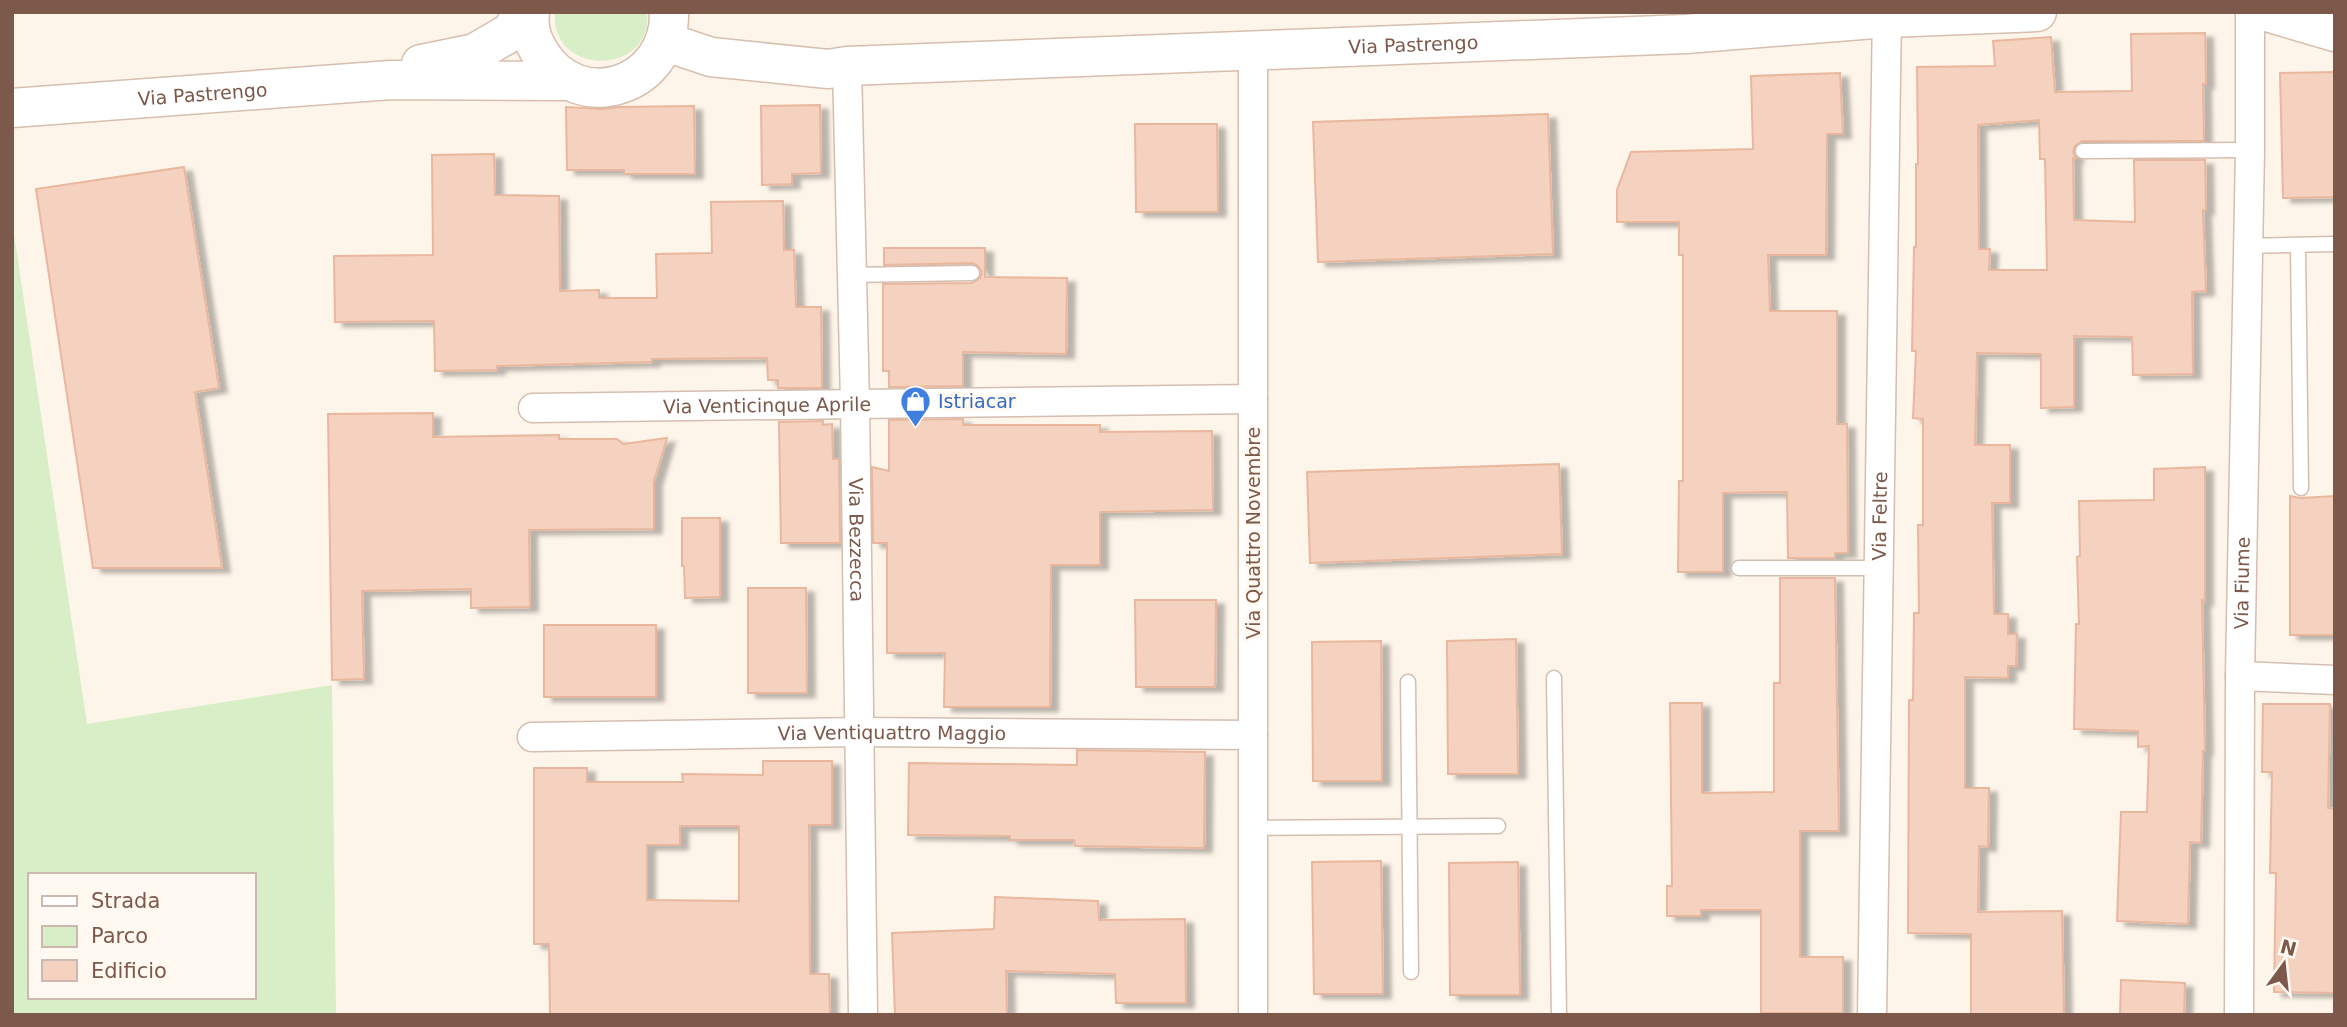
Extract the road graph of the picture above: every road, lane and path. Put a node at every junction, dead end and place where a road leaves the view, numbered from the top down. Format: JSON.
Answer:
{"nodes":[{"id":1,"x":523,"y":12,"type":"edge"},
{"id":2,"x":530,"y":12,"type":"edge"},
{"id":3,"x":2037,"y":12,"type":"edge"},
{"id":4,"x":2250,"y":12,"type":"edge"},
{"id":5,"x":2267,"y":12,"type":"edge"},
{"id":6,"x":1887,"y":15,"type":"edge"},
{"id":7,"x":667,"y":27,"type":"edge"},
{"id":8,"x":2335,"y":32,"type":"edge"},
{"id":9,"x":1253,"y":51,"type":"junction"},
{"id":10,"x":790,"y":66,"type":"junction"},
{"id":11,"x":847,"y":66,"type":"junction"},
{"id":12,"x":391,"y":80,"type":"junction"},
{"id":13,"x":632,"y":80,"type":"junction"},
{"id":14,"x":568,"y":81,"type":"junction"},
{"id":15,"x":12,"y":108,"type":"edge"},
{"id":16,"x":2250,"y":150,"type":"junction"},
{"id":17,"x":2083,"y":151,"type":"dead end"},
{"id":18,"x":2335,"y":244,"type":"edge"},
{"id":19,"x":2298,"y":245,"type":"junction"},
{"id":20,"x":2247,"y":246,"type":"junction"},
{"id":21,"x":972,"y":273,"type":"dead end"},
{"id":22,"x":851,"y":275,"type":"junction"},
{"id":23,"x":1253,"y":399,"type":"junction"},
{"id":24,"x":855,"y":403,"type":"junction"},
{"id":25,"x":533,"y":408,"type":"dead end"},
{"id":26,"x":2301,"y":488,"type":"dead end"},
{"id":27,"x":1739,"y":568,"type":"dead end"},
{"id":28,"x":1878,"y":568,"type":"junction"},
{"id":29,"x":2240,"y":676,"type":"junction"},
{"id":30,"x":1554,"y":678,"type":"dead end"},
{"id":31,"x":2335,"y":680,"type":"edge"},
{"id":32,"x":1408,"y":682,"type":"dead end"},
{"id":33,"x":860,"y":732,"type":"junction"},
{"id":34,"x":1253,"y":735,"type":"junction"},
{"id":35,"x":532,"y":737,"type":"dead end"},
{"id":36,"x":1408,"y":826,"type":"junction"},
{"id":37,"x":1497,"y":826,"type":"dead end"},
{"id":38,"x":1253,"y":828,"type":"junction"},
{"id":39,"x":1411,"y":972,"type":"dead end"},
{"id":40,"x":863,"y":1015,"type":"edge"},
{"id":41,"x":1252,"y":1015,"type":"edge"},
{"id":42,"x":1559,"y":1015,"type":"edge"},
{"id":43,"x":1872,"y":1015,"type":"edge"},
{"id":44,"x":2239,"y":1015,"type":"edge"}],
"edges":[{"from":1,"to":12,"type":"street","name":"Via Pastrengo"},
{"from":2,"to":14,"type":"street"},
{"from":3,"to":6,"type":"street","name":"Via Pastrengo"},
{"from":4,"to":16,"type":"street","name":"Via Fiume"},
{"from":5,"to":8,"type":"street"},
{"from":6,"to":9,"type":"street","name":"Via Pastrengo"},
{"from":6,"to":28,"type":"street","name":"Via Feltre"},
{"from":7,"to":10,"type":"street","name":"Via Pastrengo"},
{"from":7,"to":13,"type":"street"},
{"from":9,"to":11,"type":"street","name":"Via Pastrengo"},
{"from":9,"to":23,"type":"street","name":"Via Quattro Novembre"},
{"from":10,"to":11,"type":"street","name":"Via Pastrengo"},
{"from":10,"to":13,"type":"street","name":"Via Pastrengo"},
{"from":11,"to":22,"type":"street","name":"Via Bezzecca"},
{"from":12,"to":14,"type":"street","name":"Via Pastrengo"},
{"from":12,"to":15,"type":"street","name":"Via Pastrengo"},
{"from":13,"to":14,"type":"street","name":"Via Pastrengo"},
{"from":16,"to":17,"type":"lane"},
{"from":16,"to":20,"type":"street","name":"Via Fiume"},
{"from":18,"to":19,"type":"lane"},
{"from":19,"to":20,"type":"lane"},
{"from":19,"to":26,"type":"lane"},
{"from":20,"to":29,"type":"street","name":"Via Fiume"},
{"from":21,"to":22,"type":"lane"},
{"from":22,"to":24,"type":"street","name":"Via Bezzecca"},
{"from":23,"to":24,"type":"street","name":"Via Venticinque Aprile"},
{"from":23,"to":34,"type":"street","name":"Via Quattro Novembre"},
{"from":24,"to":25,"type":"street","name":"Via Venticinque Aprile"},
{"from":24,"to":33,"type":"street","name":"Via Bezzecca"},
{"from":27,"to":28,"type":"lane"},
{"from":28,"to":43,"type":"street","name":"Via Feltre"},
{"from":29,"to":31,"type":"street"},
{"from":29,"to":44,"type":"street","name":"Via Fiume"},
{"from":30,"to":42,"type":"lane"},
{"from":32,"to":36,"type":"lane"},
{"from":33,"to":34,"type":"street","name":"Via Ventiquattro Maggio"},
{"from":33,"to":35,"type":"street","name":"Via Ventiquattro Maggio"},
{"from":33,"to":40,"type":"street","name":"Via Bezzecca"},
{"from":34,"to":38,"type":"street","name":"Via Quattro Novembre"},
{"from":36,"to":37,"type":"lane"},
{"from":36,"to":38,"type":"lane"},
{"from":36,"to":39,"type":"lane"},
{"from":38,"to":41,"type":"street","name":"Via Quattro Novembre"}]}
